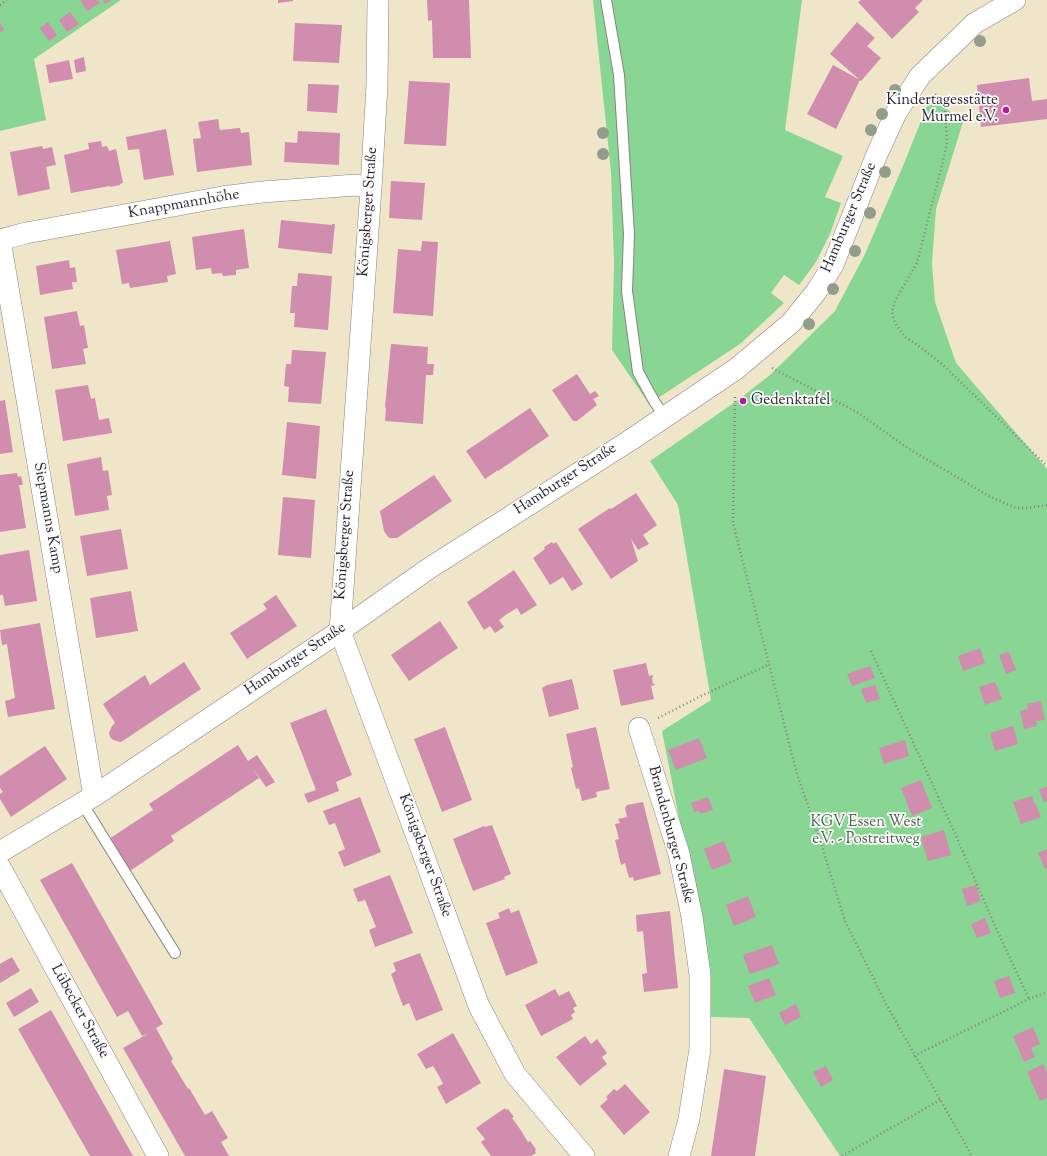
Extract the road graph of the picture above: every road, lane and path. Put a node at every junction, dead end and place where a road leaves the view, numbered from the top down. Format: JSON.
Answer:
{"nodes":[{"id":1,"x":7,"y":0,"type":"edge"},
{"id":2,"x":378,"y":0,"type":"edge"},
{"id":3,"x":606,"y":0,"type":"edge"},
{"id":4,"x":1015,"y":0,"type":"edge"},
{"id":5,"x":0,"y":5,"type":"edge"},
{"id":6,"x":920,"y":76,"type":"junction"},
{"id":7,"x":371,"y":188,"type":"junction"},
{"id":8,"x":0,"y":240,"type":"edge"},
{"id":9,"x":743,"y":363,"type":"junction"},
{"id":10,"x":664,"y":416,"type":"junction"},
{"id":11,"x":1047,"y":466,"type":"edge"},
{"id":12,"x":1047,"y":505,"type":"edge"},
{"id":13,"x":340,"y":631,"type":"junction"},
{"id":14,"x":871,"y":650,"type":"dead end"},
{"id":15,"x":770,"y":664,"type":"junction"},
{"id":16,"x":639,"y":728,"type":"joint"},
{"id":17,"x":88,"y":800,"type":"junction"},
{"id":18,"x":0,"y":852,"type":"edge"},
{"id":19,"x":0,"y":867,"type":"edge"},
{"id":20,"x":175,"y":953,"type":"dead end"},
{"id":21,"x":1047,"y":992,"type":"edge"},
{"id":22,"x":1029,"y":999,"type":"junction"},
{"id":23,"x":914,"y":1056,"type":"junction"},
{"id":24,"x":940,"y":1100,"type":"junction"},
{"id":25,"x":158,"y":1156,"type":"edge"},
{"id":26,"x":584,"y":1156,"type":"edge"},
{"id":27,"x":679,"y":1156,"type":"edge"},
{"id":28,"x":842,"y":1156,"type":"edge"},
{"id":29,"x":972,"y":1156,"type":"edge"}],
"edges":[{"from":1,"to":5,"type":"path"},
{"from":2,"to":7,"type":"street","name":"Königsberger Straße"},
{"from":3,"to":10,"type":"lane"},
{"from":4,"to":6,"type":"street","name":"Hamburger Straße"},
{"from":6,"to":9,"type":"street","name":"Hamburger Straße"},
{"from":6,"to":11,"type":"path"},
{"from":7,"to":8,"type":"street","name":"Knappmannhöhe"},
{"from":7,"to":13,"type":"street","name":"Königsberger Straße"},
{"from":8,"to":17,"type":"street","name":"Siepmanns Kamp"},
{"from":9,"to":10,"type":"street","name":"Hamburger Straße"},
{"from":9,"to":12,"type":"path"},
{"from":9,"to":15,"type":"path"},
{"from":10,"to":13,"type":"street","name":"Hamburger Straße"},
{"from":13,"to":17,"type":"street","name":"Hamburger Straße"},
{"from":13,"to":26,"type":"street","name":"Königsberger Straße"},
{"from":14,"to":22,"type":"path"},
{"from":15,"to":16,"type":"path"},
{"from":15,"to":23,"type":"path"},
{"from":16,"to":27,"type":"street","name":"Brandenburger Straße"},
{"from":17,"to":18,"type":"street","name":"Hamburger Straße"},
{"from":17,"to":20,"type":"lane"},
{"from":19,"to":25,"type":"street","name":"Lübecker Straße"},
{"from":21,"to":22,"type":"path"},
{"from":22,"to":23,"type":"path"},
{"from":23,"to":24,"type":"path"},
{"from":24,"to":28,"type":"path"},
{"from":24,"to":29,"type":"path"}]}
